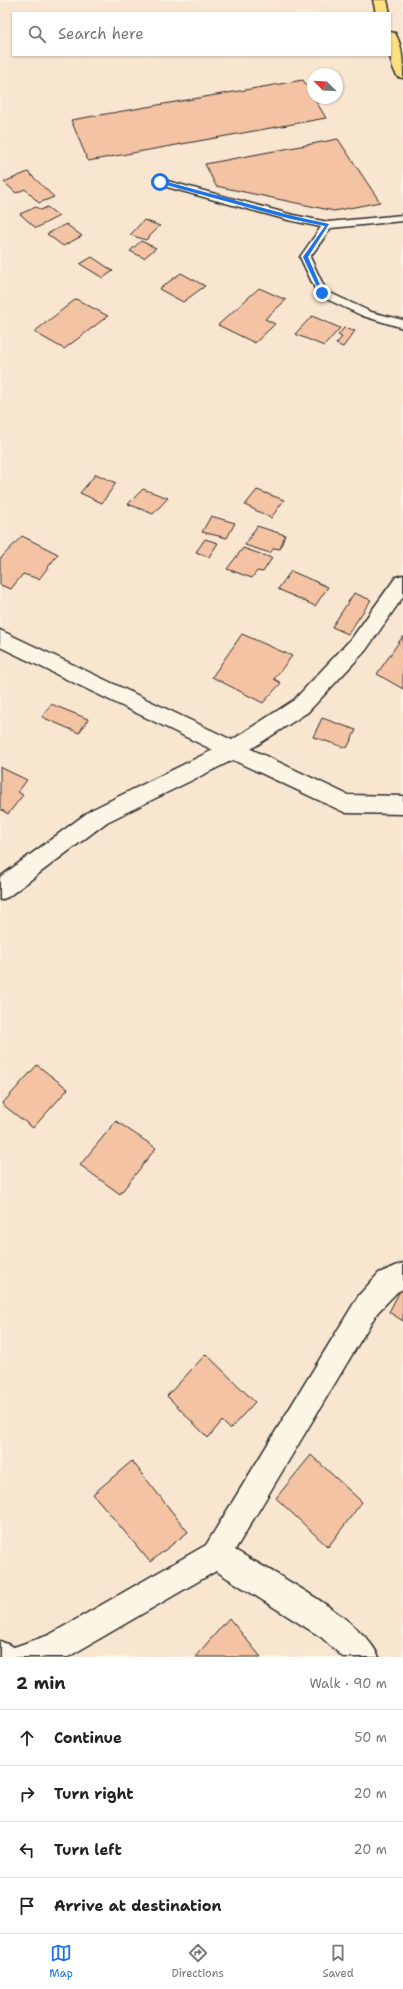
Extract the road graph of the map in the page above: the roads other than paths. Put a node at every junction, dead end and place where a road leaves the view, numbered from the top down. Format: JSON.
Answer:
{"nodes":[{"id":1,"x":380,"y":0,"type":"edge"},
{"id":2,"x":383,"y":12,"type":"edge"},
{"id":3,"x":391,"y":39,"type":"edge"},
{"id":4,"x":403,"y":74,"type":"edge"},
{"id":5,"x":160,"y":182,"type":"dead end"},
{"id":6,"x":403,"y":218,"type":"edge"},
{"id":7,"x":328,"y":225,"type":"junction"},
{"id":8,"x":403,"y":324,"type":"edge"},
{"id":9,"x":403,"y":582,"type":"edge"},
{"id":10,"x":0,"y":638,"type":"edge"},
{"id":11,"x":233,"y":750,"type":"junction"},
{"id":12,"x":403,"y":805,"type":"edge"},
{"id":13,"x":0,"y":890,"type":"edge"},
{"id":14,"x":403,"y":1276,"type":"edge"},
{"id":15,"x":216,"y":1554,"type":"junction"},
{"id":16,"x":25,"y":1657,"type":"edge"},
{"id":17,"x":364,"y":1657,"type":"edge"}],
"edges":[{"from":1,"to":2,"type":"highway"},
{"from":3,"to":4,"type":"highway"},
{"from":5,"to":7,"type":"lane"},
{"from":6,"to":7,"type":"lane"},
{"from":7,"to":8,"type":"lane"},
{"from":9,"to":11,"type":"street"},
{"from":10,"to":11,"type":"street"},
{"from":11,"to":12,"type":"street"},
{"from":11,"to":13,"type":"street"},
{"from":14,"to":15,"type":"street"},
{"from":15,"to":16,"type":"street"},
{"from":15,"to":17,"type":"street"}]}
